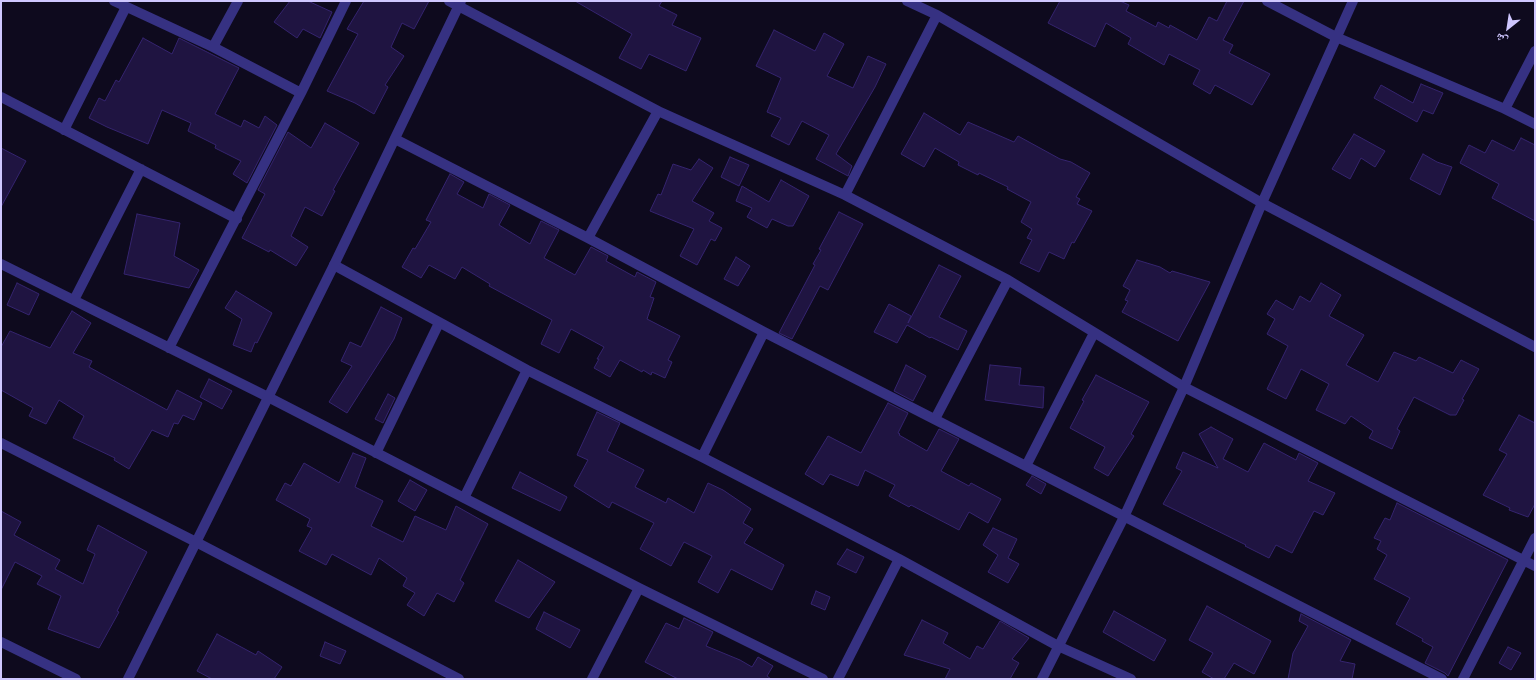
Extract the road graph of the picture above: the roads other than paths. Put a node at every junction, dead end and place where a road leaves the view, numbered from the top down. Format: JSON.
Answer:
{"nodes":[{"id":1,"x":114,"y":1,"type":"edge"},
{"id":2,"x":238,"y":1,"type":"edge"},
{"id":3,"x":346,"y":1,"type":"edge"},
{"id":4,"x":449,"y":1,"type":"edge"},
{"id":5,"x":907,"y":1,"type":"edge"},
{"id":6,"x":1267,"y":1,"type":"edge"},
{"id":7,"x":1353,"y":1,"type":"edge"},
{"id":8,"x":460,"y":4,"type":"edge"},
{"id":9,"x":126,"y":7,"type":"junction"},
{"id":10,"x":936,"y":15,"type":"junction"},
{"id":11,"x":1336,"y":37,"type":"junction"},
{"id":12,"x":213,"y":47,"type":"junction"},
{"id":13,"x":1535,"y":51,"type":"edge"},
{"id":14,"x":301,"y":93,"type":"junction"},
{"id":15,"x":1,"y":97,"type":"edge"},
{"id":16,"x":1506,"y":109,"type":"junction"},
{"id":17,"x":658,"y":111,"type":"junction"},
{"id":18,"x":1535,"y":124,"type":"edge"},
{"id":19,"x":64,"y":130,"type":"junction"},
{"id":20,"x":395,"y":139,"type":"junction"},
{"id":21,"x":141,"y":169,"type":"junction"},
{"id":22,"x":845,"y":195,"type":"junction"},
{"id":23,"x":1262,"y":203,"type":"junction"},
{"id":24,"x":237,"y":219,"type":"junction"},
{"id":25,"x":588,"y":238,"type":"junction"},
{"id":26,"x":1,"y":264,"type":"edge"},
{"id":27,"x":334,"y":265,"type":"junction"},
{"id":28,"x":1008,"y":280,"type":"junction"},
{"id":29,"x":74,"y":300,"type":"junction"},
{"id":30,"x":439,"y":323,"type":"junction"},
{"id":31,"x":764,"y":332,"type":"junction"},
{"id":32,"x":1094,"y":333,"type":"junction"},
{"id":33,"x":1535,"y":347,"type":"edge"},
{"id":34,"x":170,"y":348,"type":"junction"},
{"id":35,"x":527,"y":370,"type":"junction"},
{"id":36,"x":1184,"y":387,"type":"junction"},
{"id":37,"x":268,"y":397,"type":"junction"},
{"id":38,"x":935,"y":419,"type":"junction"},
{"id":39,"x":1,"y":443,"type":"edge"},
{"id":40,"x":376,"y":453,"type":"junction"},
{"id":41,"x":702,"y":457,"type":"junction"},
{"id":42,"x":1026,"y":466,"type":"junction"},
{"id":43,"x":464,"y":498,"type":"junction"},
{"id":44,"x":1124,"y":517,"type":"junction"},
{"id":45,"x":1535,"y":538,"type":"edge"},
{"id":46,"x":196,"y":542,"type":"junction"},
{"id":47,"x":899,"y":559,"type":"junction"},
{"id":48,"x":1523,"y":560,"type":"junction"},
{"id":49,"x":1535,"y":566,"type":"edge"},
{"id":50,"x":639,"y":588,"type":"junction"},
{"id":51,"x":1,"y":642,"type":"edge"},
{"id":52,"x":1058,"y":646,"type":"junction"},
{"id":53,"x":76,"y":679,"type":"edge"},
{"id":54,"x":128,"y":679,"type":"edge"},
{"id":55,"x":459,"y":679,"type":"edge"},
{"id":56,"x":592,"y":679,"type":"edge"},
{"id":57,"x":823,"y":679,"type":"edge"},
{"id":58,"x":838,"y":679,"type":"edge"},
{"id":59,"x":1042,"y":679,"type":"edge"},
{"id":60,"x":1131,"y":679,"type":"edge"},
{"id":61,"x":1442,"y":679,"type":"edge"},
{"id":62,"x":1463,"y":679,"type":"edge"}],
"edges":[{"from":1,"to":9,"type":"street"},
{"from":2,"to":12,"type":"street"},
{"from":3,"to":14,"type":"street"},
{"from":4,"to":8,"type":"street"},
{"from":5,"to":10,"type":"street"},
{"from":6,"to":11,"type":"street"},
{"from":7,"to":11,"type":"street"},
{"from":8,"to":17,"type":"street"},
{"from":8,"to":20,"type":"street"},
{"from":9,"to":12,"type":"street"},
{"from":9,"to":19,"type":"street"},
{"from":10,"to":22,"type":"street"},
{"from":10,"to":23,"type":"street"},
{"from":11,"to":16,"type":"street"},
{"from":11,"to":23,"type":"street"},
{"from":12,"to":14,"type":"street"},
{"from":13,"to":16,"type":"street"},
{"from":14,"to":24,"type":"street"},
{"from":15,"to":19,"type":"street"},
{"from":16,"to":18,"type":"street"},
{"from":17,"to":22,"type":"street"},
{"from":17,"to":25,"type":"street"},
{"from":19,"to":21,"type":"street"},
{"from":20,"to":25,"type":"street"},
{"from":20,"to":27,"type":"street"},
{"from":21,"to":24,"type":"street"},
{"from":21,"to":29,"type":"street"},
{"from":22,"to":28,"type":"street"},
{"from":23,"to":33,"type":"street"},
{"from":23,"to":36,"type":"street"},
{"from":24,"to":34,"type":"street"},
{"from":25,"to":31,"type":"street"},
{"from":26,"to":29,"type":"street"},
{"from":27,"to":30,"type":"street"},
{"from":27,"to":37,"type":"street"},
{"from":28,"to":32,"type":"street"},
{"from":28,"to":38,"type":"street"},
{"from":29,"to":34,"type":"street"},
{"from":30,"to":35,"type":"street"},
{"from":30,"to":40,"type":"street"},
{"from":31,"to":38,"type":"street"},
{"from":31,"to":41,"type":"street"},
{"from":32,"to":36,"type":"street"},
{"from":32,"to":42,"type":"street"},
{"from":34,"to":37,"type":"street"},
{"from":35,"to":41,"type":"street"},
{"from":35,"to":43,"type":"street"},
{"from":36,"to":44,"type":"street"},
{"from":36,"to":48,"type":"street"},
{"from":37,"to":40,"type":"street"},
{"from":37,"to":46,"type":"street"},
{"from":38,"to":42,"type":"street"},
{"from":39,"to":46,"type":"street"},
{"from":40,"to":43,"type":"street"},
{"from":41,"to":47,"type":"street"},
{"from":42,"to":44,"type":"street"},
{"from":43,"to":50,"type":"street"},
{"from":44,"to":52,"type":"street"},
{"from":44,"to":61,"type":"street"},
{"from":45,"to":48,"type":"street"},
{"from":46,"to":54,"type":"street"},
{"from":46,"to":55,"type":"street"},
{"from":47,"to":52,"type":"street"},
{"from":47,"to":58,"type":"street"},
{"from":48,"to":49,"type":"street"},
{"from":48,"to":62,"type":"street"},
{"from":50,"to":56,"type":"street"},
{"from":50,"to":57,"type":"street"},
{"from":51,"to":53,"type":"street"},
{"from":52,"to":59,"type":"street"},
{"from":52,"to":60,"type":"street"}]}
